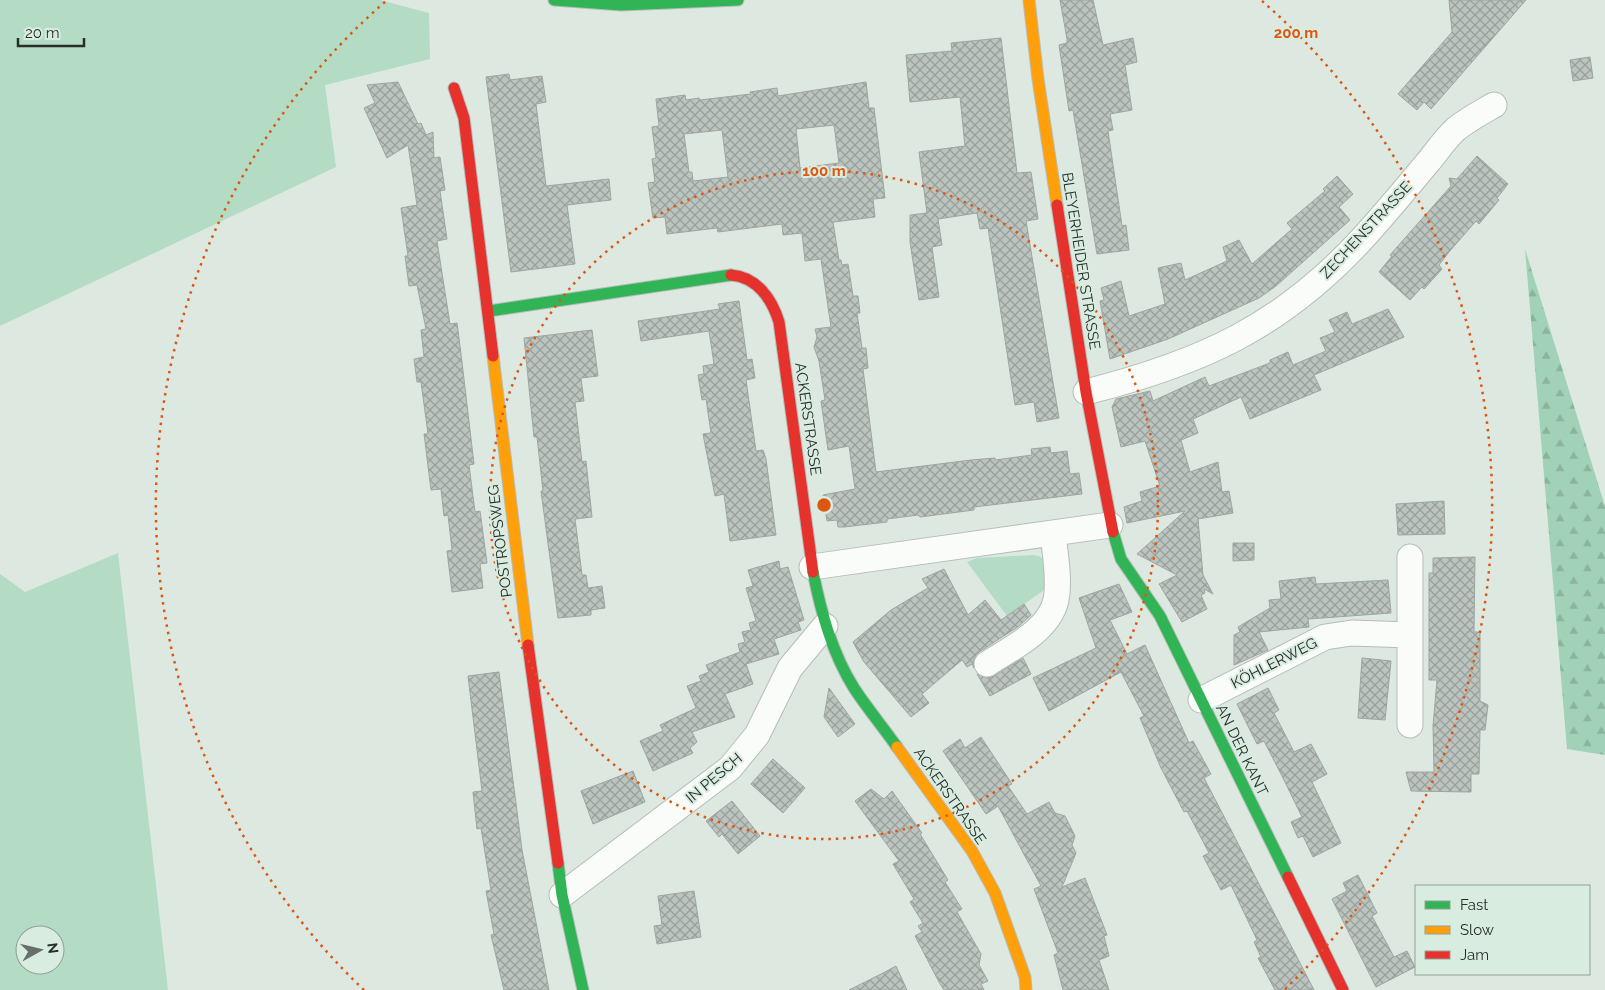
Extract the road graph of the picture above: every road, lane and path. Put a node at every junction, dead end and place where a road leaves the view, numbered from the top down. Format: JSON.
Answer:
{"nodes":[{"id":1,"x":554,"y":0,"type":"edge"},
{"id":2,"x":738,"y":0,"type":"edge"},
{"id":3,"x":1029,"y":0,"type":"edge"},
{"id":4,"x":454,"y":88,"type":"dead end"},
{"id":5,"x":1494,"y":104,"type":"dead end"},
{"id":6,"x":489,"y":311,"type":"junction"},
{"id":7,"x":1086,"y":392,"type":"junction"},
{"id":8,"x":1110,"y":525,"type":"junction"},
{"id":9,"x":1054,"y":534,"type":"junction"},
{"id":10,"x":1410,"y":557,"type":"dead end"},
{"id":11,"x":812,"y":568,"type":"junction"},
{"id":12,"x":825,"y":626,"type":"junction"},
{"id":13,"x":1410,"y":635,"type":"junction"},
{"id":14,"x":986,"y":664,"type":"dead end"},
{"id":15,"x":1201,"y":700,"type":"junction"},
{"id":16,"x":1410,"y":725,"type":"dead end"},
{"id":17,"x":562,"y":895,"type":"junction"},
{"id":18,"x":583,"y":990,"type":"edge"},
{"id":19,"x":1026,"y":990,"type":"edge"},
{"id":20,"x":1343,"y":990,"type":"edge"}],
"edges":[{"from":1,"to":2,"type":"street"},
{"from":3,"to":7,"type":"street","name":"BLEYERHEIDER STRASSE"},
{"from":4,"to":6,"type":"street","name":"POSTROPSWEG"},
{"from":5,"to":7,"type":"street","name":"ZECHENSTRASSE"},
{"from":6,"to":11,"type":"street","name":"ACKERSTRASSE"},
{"from":6,"to":17,"type":"street","name":"POSTROPSWEG"},
{"from":7,"to":8,"type":"street","name":"BLEYERHEIDER STRASSE"},
{"from":8,"to":9,"type":"street"},
{"from":8,"to":15,"type":"street","name":"AN DER KANT"},
{"from":9,"to":11,"type":"street"},
{"from":9,"to":14,"type":"street"},
{"from":10,"to":13,"type":"street"},
{"from":11,"to":12,"type":"street","name":"ACKERSTRASSE"},
{"from":12,"to":17,"type":"street","name":"IN PESCH"},
{"from":12,"to":19,"type":"street","name":"ACKERSTRASSE"},
{"from":13,"to":15,"type":"street","name":"KÖHLERWEG"},
{"from":13,"to":16,"type":"street"},
{"from":15,"to":20,"type":"street","name":"AN DER KANT"},
{"from":17,"to":18,"type":"street","name":"POSTROPSWEG"}]}
